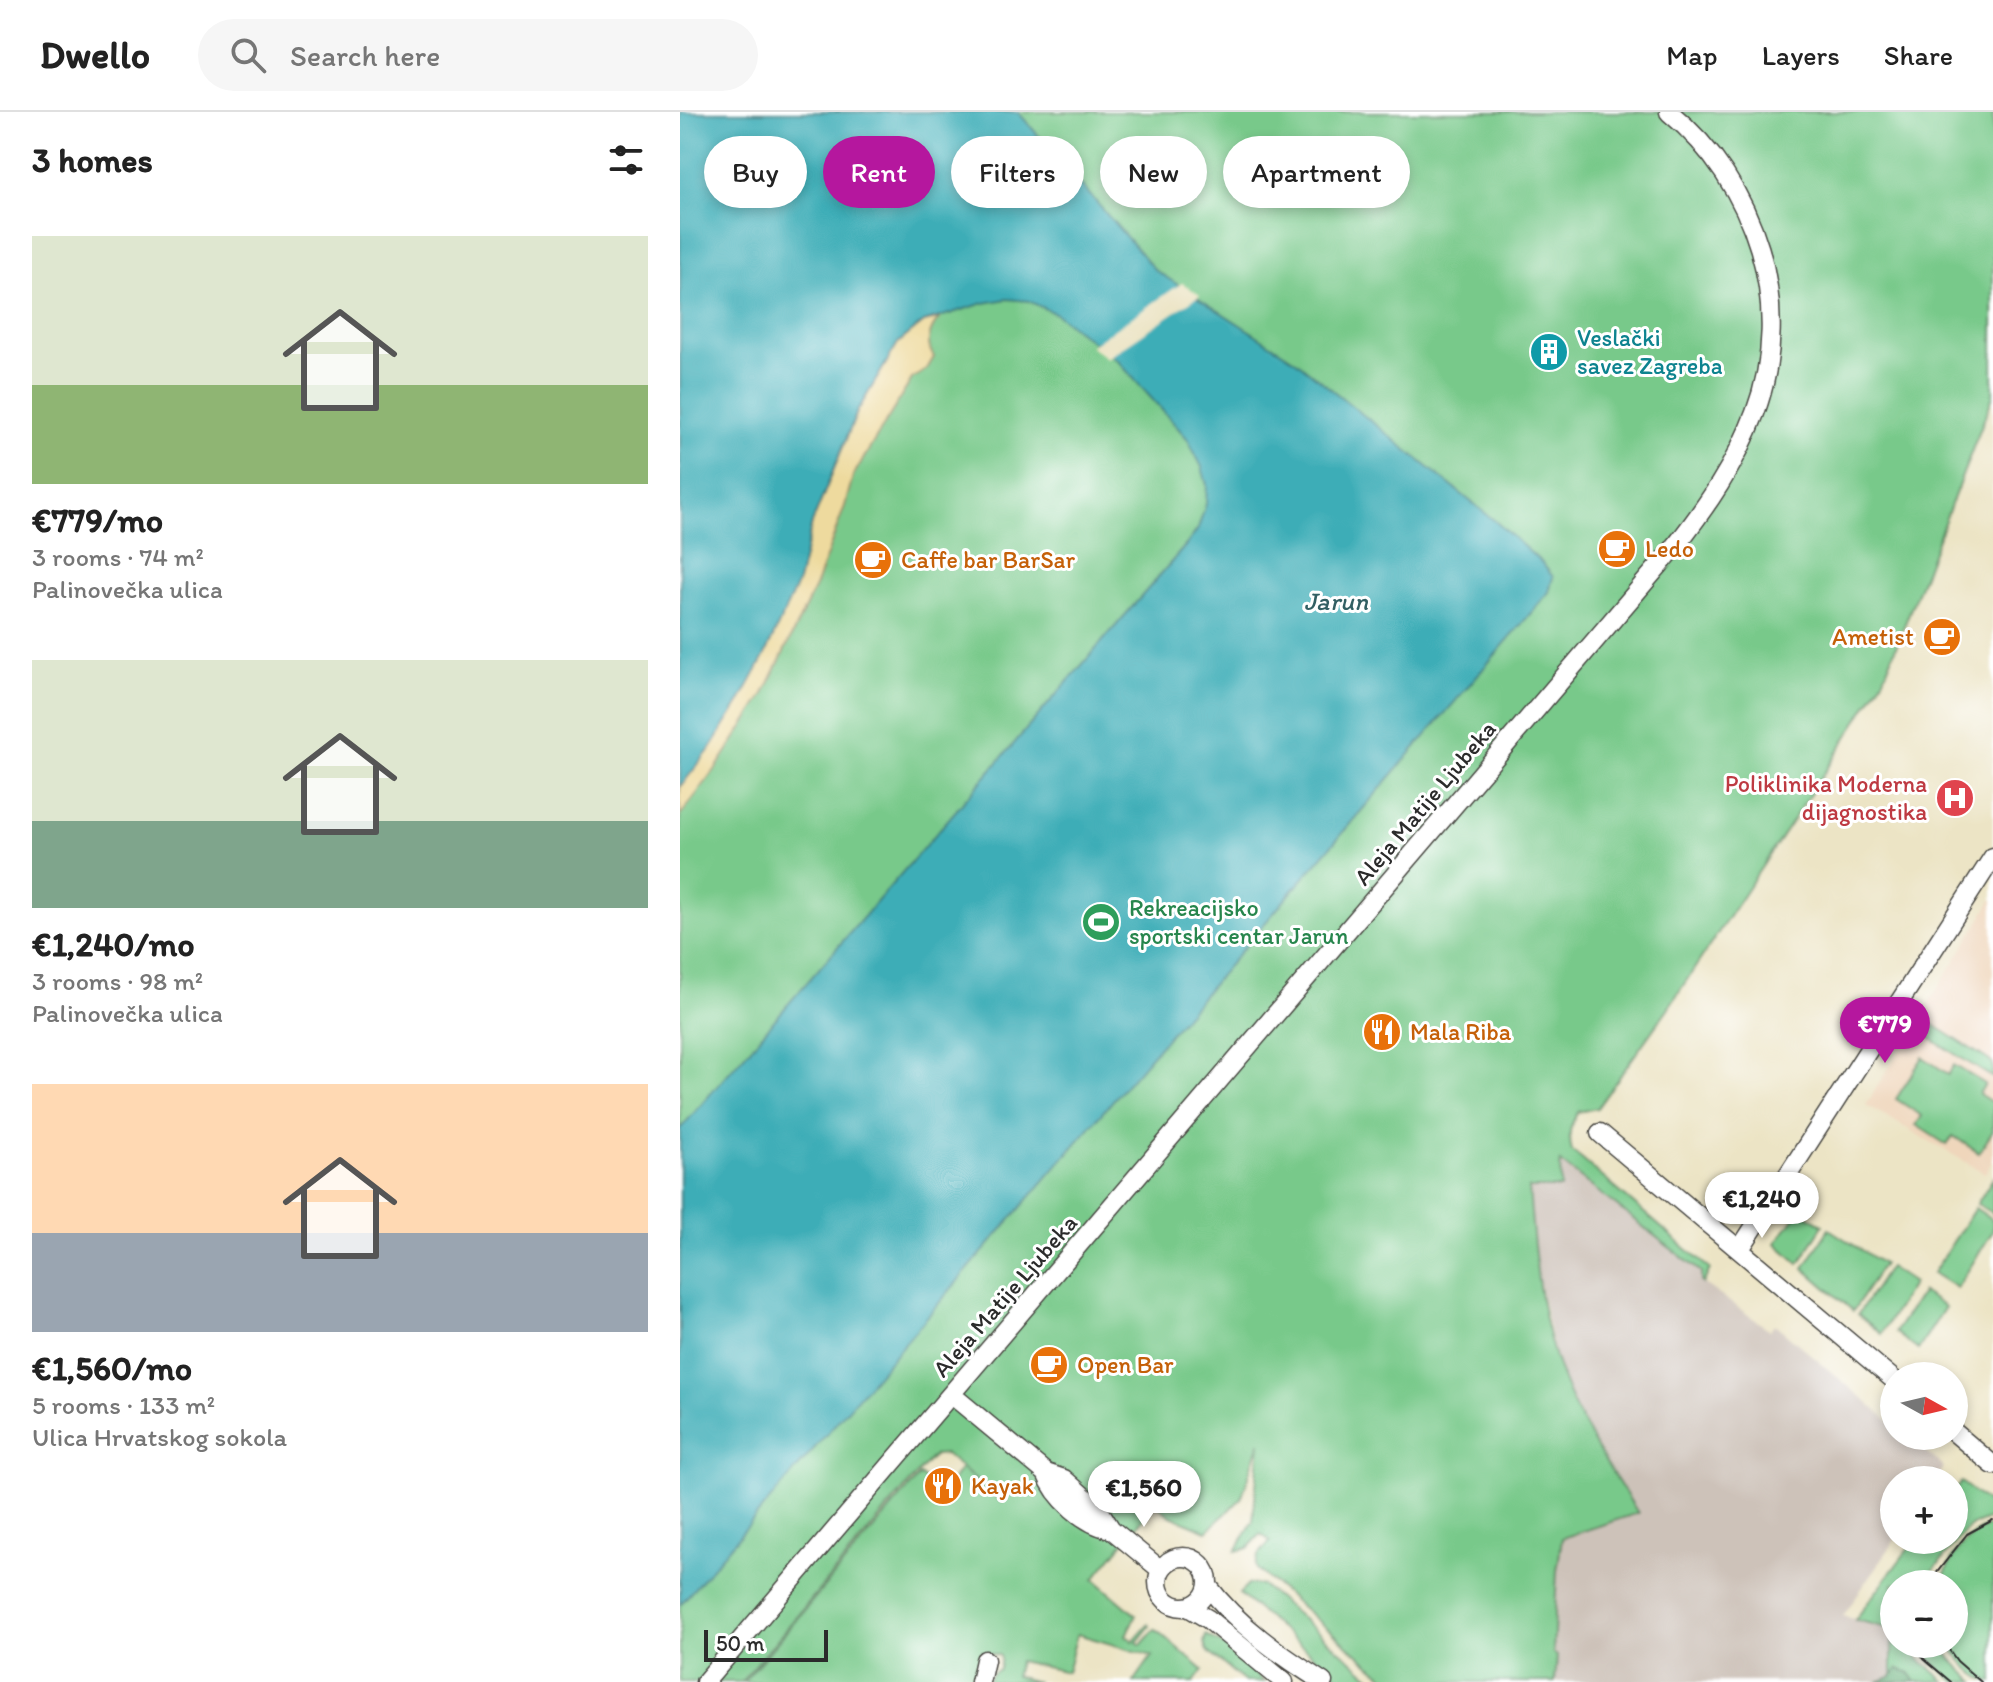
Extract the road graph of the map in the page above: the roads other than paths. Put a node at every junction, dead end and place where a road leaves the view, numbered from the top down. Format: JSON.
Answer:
{"nodes":[{"id":1,"x":1669,"y":112,"type":"edge"},
{"id":2,"x":1993,"y":857,"type":"edge"},
{"id":3,"x":1600,"y":1133,"type":"dead end"},
{"id":4,"x":1740,"y":1249,"type":"junction"},
{"id":5,"x":1880,"y":1368,"type":"edge"},
{"id":6,"x":952,"y":1395,"type":"junction"},
{"id":7,"x":1968,"y":1444,"type":"edge"},
{"id":8,"x":1993,"y":1465,"type":"edge"},
{"id":9,"x":1161,"y":1570,"type":"junction"},
{"id":10,"x":1208,"y":1586,"type":"junction"},
{"id":11,"x":1188,"y":1607,"type":"junction"},
{"id":12,"x":985,"y":1660,"type":"dead end"},
{"id":13,"x":705,"y":1682,"type":"edge"},
{"id":14,"x":980,"y":1682,"type":"edge"},
{"id":15,"x":1284,"y":1682,"type":"edge"},
{"id":16,"x":1323,"y":1682,"type":"edge"}],
"edges":[{"from":1,"to":6,"type":"street","name":"Aleja Matije Ljubeka"},
{"from":2,"to":4,"type":"street"},
{"from":3,"to":4,"type":"street"},
{"from":4,"to":5,"type":"street"},
{"from":6,"to":9,"type":"street"},
{"from":6,"to":13,"type":"street","name":"Aleja Matije Ljubeka"},
{"from":7,"to":8,"type":"street"},
{"from":9,"to":10,"type":"street"},
{"from":9,"to":11,"type":"street"},
{"from":10,"to":11,"type":"street"},
{"from":10,"to":16,"type":"street"},
{"from":11,"to":15,"type":"street"},
{"from":12,"to":14,"type":"street"}]}
